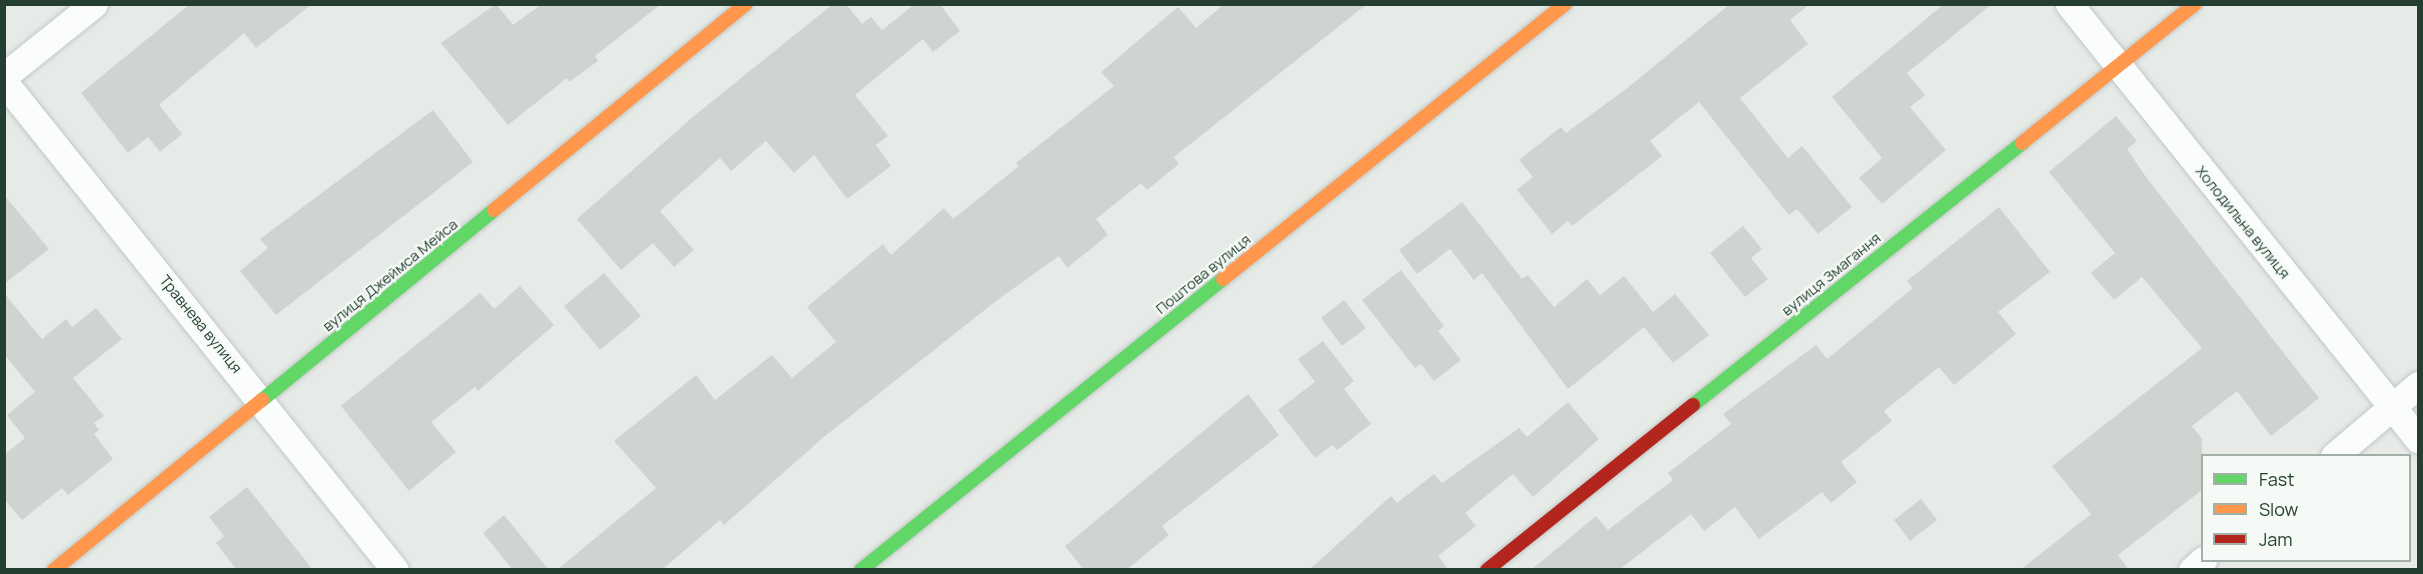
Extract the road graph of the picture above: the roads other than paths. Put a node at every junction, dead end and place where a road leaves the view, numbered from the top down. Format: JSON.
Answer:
{"nodes":[{"id":1,"x":94,"y":4,"type":"edge"},
{"id":2,"x":746,"y":4,"type":"edge"},
{"id":3,"x":1565,"y":4,"type":"edge"},
{"id":4,"x":2069,"y":4,"type":"edge"},
{"id":5,"x":2195,"y":4,"type":"edge"},
{"id":6,"x":2118,"y":67,"type":"junction"},
{"id":7,"x":4,"y":76,"type":"edge"},
{"id":8,"x":4,"y":82,"type":"edge"},
{"id":9,"x":2418,"y":385,"type":"edge"},
{"id":10,"x":263,"y":400,"type":"junction"},
{"id":11,"x":2393,"y":408,"type":"junction"},
{"id":12,"x":2418,"y":440,"type":"edge"},
{"id":13,"x":2336,"y":454,"type":"edge"},
{"id":14,"x":54,"y":570,"type":"edge"},
{"id":15,"x":395,"y":570,"type":"edge"},
{"id":16,"x":861,"y":570,"type":"edge"},
{"id":17,"x":1487,"y":570,"type":"edge"}],
"edges":[{"from":1,"to":7,"type":"street"},
{"from":2,"to":10,"type":"street","name":"вулиця Джеймса Мейса"},
{"from":3,"to":16,"type":"street","name":"Поштова вулиця"},
{"from":4,"to":6,"type":"street","name":"Холодильна вулиця"},
{"from":5,"to":6,"type":"street","name":"вулиця Змагання"},
{"from":6,"to":11,"type":"street","name":"Холодильна вулиця"},
{"from":6,"to":17,"type":"street","name":"вулиця Змагання"},
{"from":8,"to":10,"type":"street","name":"Травнева вулиця"},
{"from":9,"to":11,"type":"street"},
{"from":10,"to":14,"type":"street","name":"вулиця Джеймса Мейса"},
{"from":10,"to":15,"type":"street","name":"Травнева вулиця"},
{"from":11,"to":12,"type":"street","name":"Холодильна вулиця"},
{"from":11,"to":13,"type":"street"}]}
